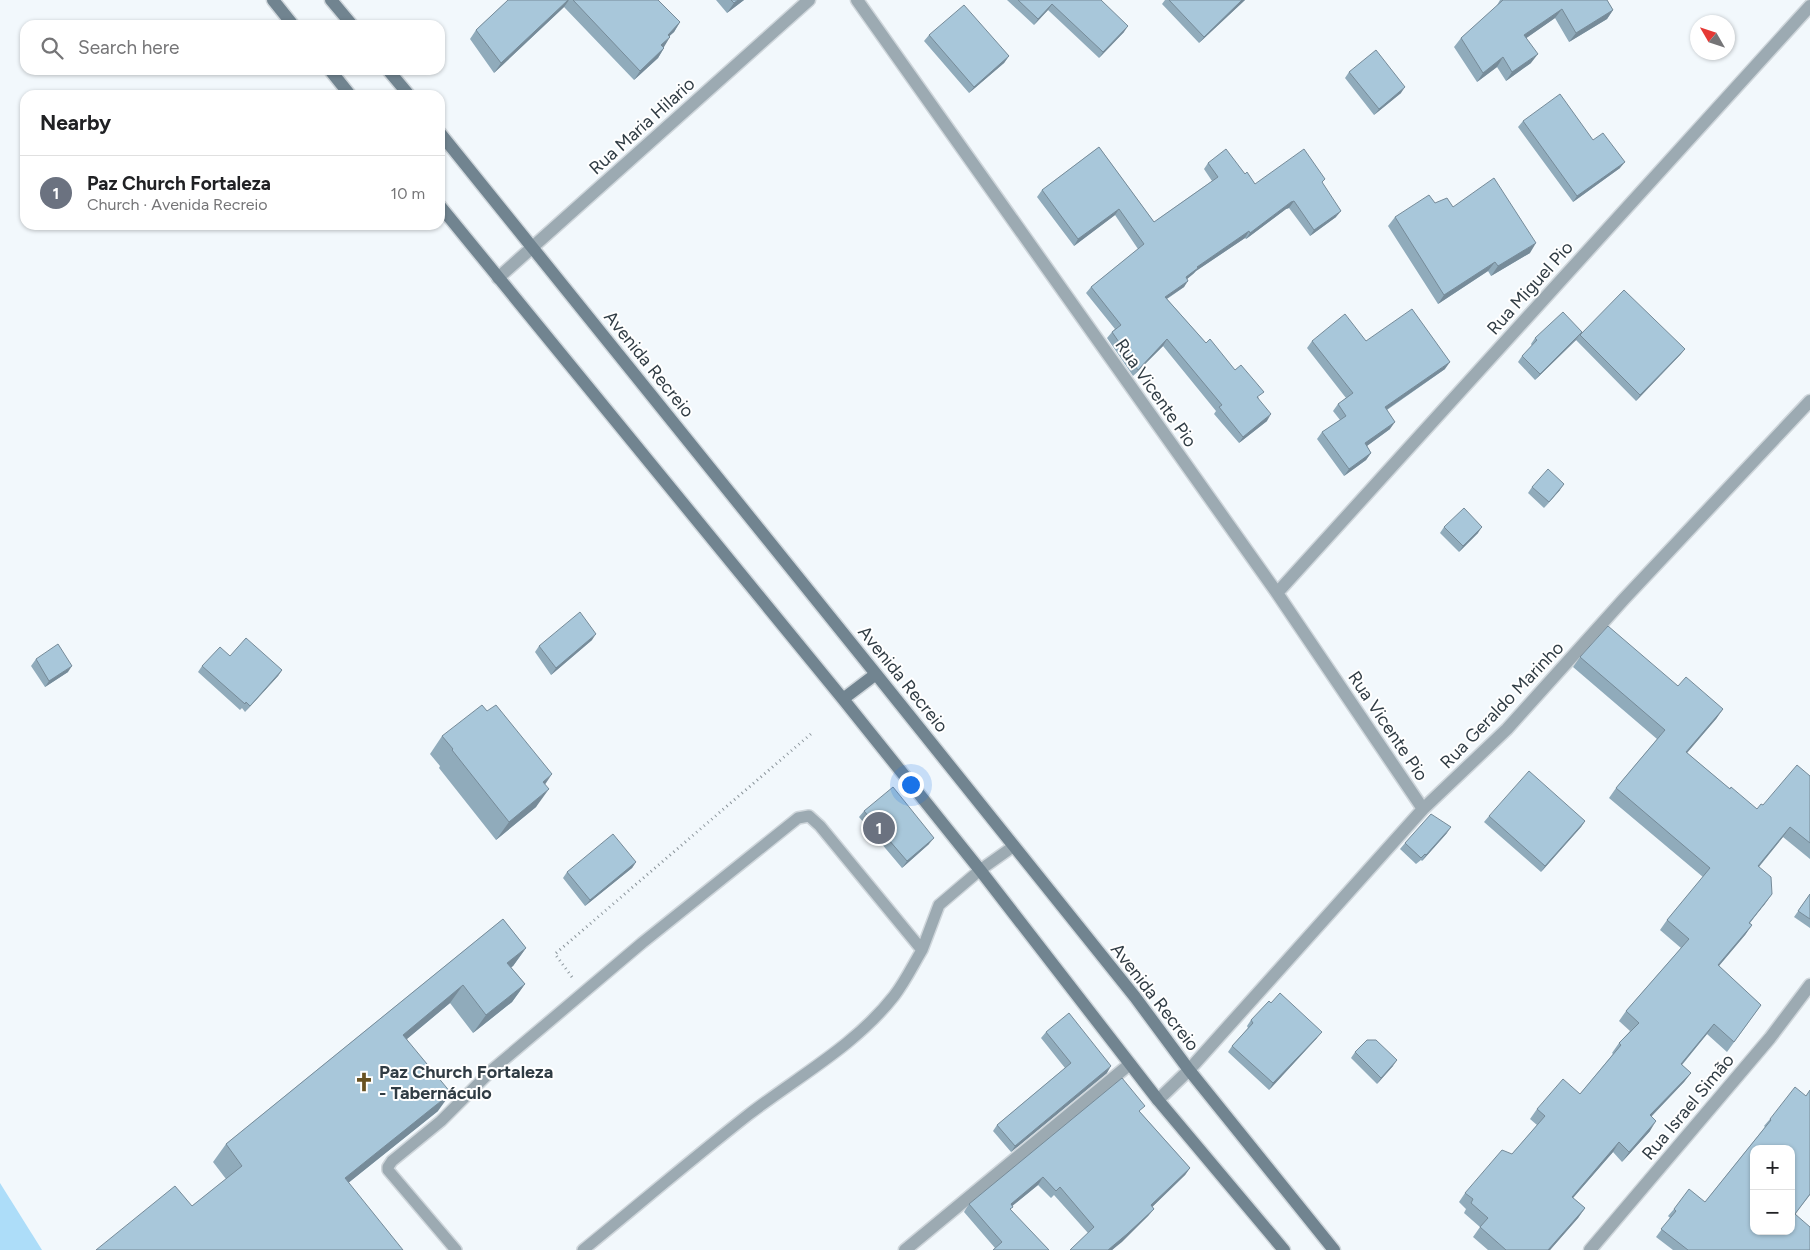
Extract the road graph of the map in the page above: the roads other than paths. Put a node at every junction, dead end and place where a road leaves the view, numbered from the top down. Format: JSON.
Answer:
{"nodes":[{"id":1,"x":273,"y":0,"type":"edge"},
{"id":2,"x":331,"y":0,"type":"edge"},
{"id":3,"x":809,"y":0,"type":"edge"},
{"id":4,"x":857,"y":0,"type":"edge"},
{"id":5,"x":1810,"y":6,"type":"edge"},
{"id":6,"x":289,"y":20,"type":"edge"},
{"id":7,"x":348,"y":20,"type":"edge"},
{"id":8,"x":334,"y":75,"type":"edge"},
{"id":9,"x":392,"y":75,"type":"edge"},
{"id":10,"x":346,"y":90,"type":"edge"},
{"id":11,"x":405,"y":90,"type":"edge"},
{"id":12,"x":445,"y":139,"type":"edge"},
{"id":13,"x":445,"y":212,"type":"edge"},
{"id":14,"x":533,"y":247,"type":"junction"},
{"id":15,"x":498,"y":278,"type":"junction"},
{"id":16,"x":1810,"y":401,"type":"edge"},
{"id":17,"x":1276,"y":593,"type":"junction"},
{"id":18,"x":876,"y":674,"type":"junction"},
{"id":19,"x":843,"y":699,"type":"junction"},
{"id":20,"x":1423,"y":809,"type":"junction"},
{"id":21,"x":1014,"y":846,"type":"junction"},
{"id":22,"x":980,"y":870,"type":"junction"},
{"id":23,"x":922,"y":950,"type":"junction"},
{"id":24,"x":1810,"y":985,"type":"edge"},
{"id":25,"x":1130,"y":1064,"type":"junction"},
{"id":26,"x":1189,"y":1070,"type":"junction"},
{"id":27,"x":1158,"y":1100,"type":"junction"},
{"id":28,"x":456,"y":1250,"type":"edge"},
{"id":29,"x":583,"y":1250,"type":"edge"},
{"id":30,"x":905,"y":1250,"type":"edge"},
{"id":31,"x":1284,"y":1250,"type":"edge"},
{"id":32,"x":1334,"y":1250,"type":"edge"},
{"id":33,"x":1590,"y":1250,"type":"edge"}],
"edges":[{"from":1,"to":6,"type":"main road"},
{"from":2,"to":7,"type":"main road"},
{"from":3,"to":14,"type":"street","name":"Rua Maria Hilario"},
{"from":4,"to":17,"type":"street","name":"Rua Vicente Pio"},
{"from":5,"to":17,"type":"street","name":"Rua Miguel Pio"},
{"from":8,"to":10,"type":"main road"},
{"from":9,"to":11,"type":"main road"},
{"from":12,"to":14,"type":"main road","name":"Avenida Recreio"},
{"from":13,"to":15,"type":"main road"},
{"from":14,"to":15,"type":"street","name":"Rua Maria Hilario"},
{"from":14,"to":18,"type":"main road","name":"Avenida Recreio"},
{"from":15,"to":19,"type":"main road"},
{"from":16,"to":20,"type":"street","name":"Rua Geraldo Marinho"},
{"from":17,"to":20,"type":"street","name":"Rua Vicente Pio"},
{"from":18,"to":19,"type":"main road"},
{"from":18,"to":21,"type":"main road","name":"Avenida Recreio"},
{"from":19,"to":22,"type":"main road"},
{"from":20,"to":26,"type":"street","name":"Rua Geraldo Marinho"},
{"from":21,"to":22,"type":"lane"},
{"from":21,"to":26,"type":"main road","name":"Avenida Recreio"},
{"from":22,"to":23,"type":"lane"},
{"from":22,"to":25,"type":"main road"},
{"from":23,"to":28,"type":"lane"},
{"from":23,"to":29,"type":"lane"},
{"from":24,"to":33,"type":"street","name":"Rua Israel Simão"},
{"from":25,"to":27,"type":"main road"},
{"from":25,"to":30,"type":"street"},
{"from":26,"to":27,"type":"street","name":"Rua Geraldo Marinho"},
{"from":26,"to":32,"type":"main road","name":"Avenida Recreio"},
{"from":27,"to":31,"type":"main road"}]}
